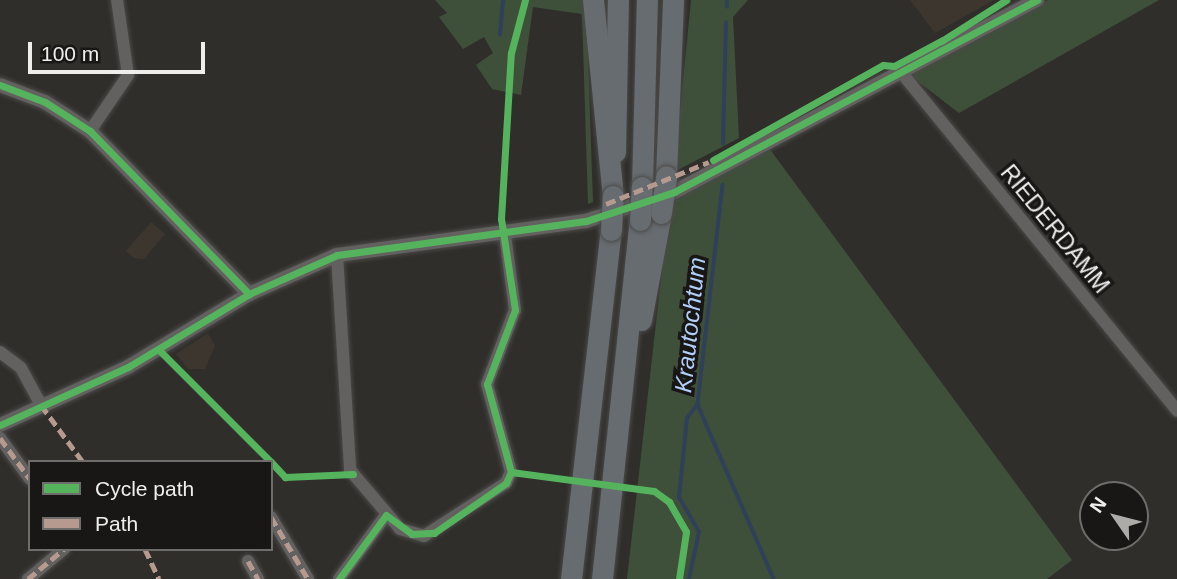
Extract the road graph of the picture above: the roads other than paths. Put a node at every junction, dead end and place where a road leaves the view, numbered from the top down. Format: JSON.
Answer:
{"nodes":[{"id":1,"x":117,"y":0,"type":"edge"},
{"id":2,"x":593,"y":0,"type":"edge"},
{"id":3,"x":618,"y":0,"type":"edge"},
{"id":4,"x":647,"y":0,"type":"edge"},
{"id":5,"x":673,"y":0,"type":"edge"},
{"id":6,"x":1037,"y":0,"type":"edge"},
{"id":7,"x":901,"y":72,"type":"junction"},
{"id":8,"x":0,"y":85,"type":"edge"},
{"id":9,"x":90,"y":131,"type":"junction"},
{"id":10,"x":613,"y":196,"type":"junction"},
{"id":11,"x":505,"y":235,"type":"junction"},
{"id":12,"x":337,"y":255,"type":"junction"},
{"id":13,"x":249,"y":294,"type":"junction"},
{"id":14,"x":631,"y":348,"type":"junction"},
{"id":15,"x":0,"y":352,"type":"edge"},
{"id":16,"x":41,"y":405,"type":"junction"},
{"id":17,"x":1177,"y":411,"type":"edge"},
{"id":18,"x":0,"y":425,"type":"edge"},
{"id":19,"x":0,"y":438,"type":"edge"},
{"id":20,"x":28,"y":476,"type":"edge"},
{"id":21,"x":386,"y":515,"type":"junction"},
{"id":22,"x":273,"y":520,"type":"edge"},
{"id":23,"x":63,"y":551,"type":"edge"},
{"id":24,"x":248,"y":561,"type":"dead end"},
{"id":25,"x":28,"y":579,"type":"edge"},
{"id":26,"x":258,"y":579,"type":"edge"},
{"id":27,"x":308,"y":579,"type":"edge"},
{"id":28,"x":339,"y":579,"type":"edge"},
{"id":29,"x":571,"y":579,"type":"edge"},
{"id":30,"x":602,"y":579,"type":"edge"}],
"edges":[{"from":1,"to":9,"type":"street"},
{"from":2,"to":10,"type":"highway"},
{"from":3,"to":10,"type":"highway"},
{"from":4,"to":14,"type":"highway","bridge":true},
{"from":5,"to":14,"type":"highway","bridge":true},
{"from":6,"to":7,"type":"street"},
{"from":7,"to":11,"type":"street"},
{"from":7,"to":17,"type":"street","name":"RIEDERDAMM"},
{"from":8,"to":9,"type":"street"},
{"from":9,"to":13,"type":"street"},
{"from":10,"to":29,"type":"highway","bridge":true},
{"from":11,"to":12,"type":"street"},
{"from":11,"to":21,"type":"street"},
{"from":12,"to":13,"type":"street"},
{"from":12,"to":21,"type":"street"},
{"from":13,"to":16,"type":"street"},
{"from":14,"to":30,"type":"highway"},
{"from":15,"to":16,"type":"street"},
{"from":16,"to":18,"type":"street"},
{"from":19,"to":20,"type":"street"},
{"from":21,"to":28,"type":"street"},
{"from":22,"to":27,"type":"street"},
{"from":23,"to":25,"type":"street"},
{"from":24,"to":26,"type":"street"}]}
